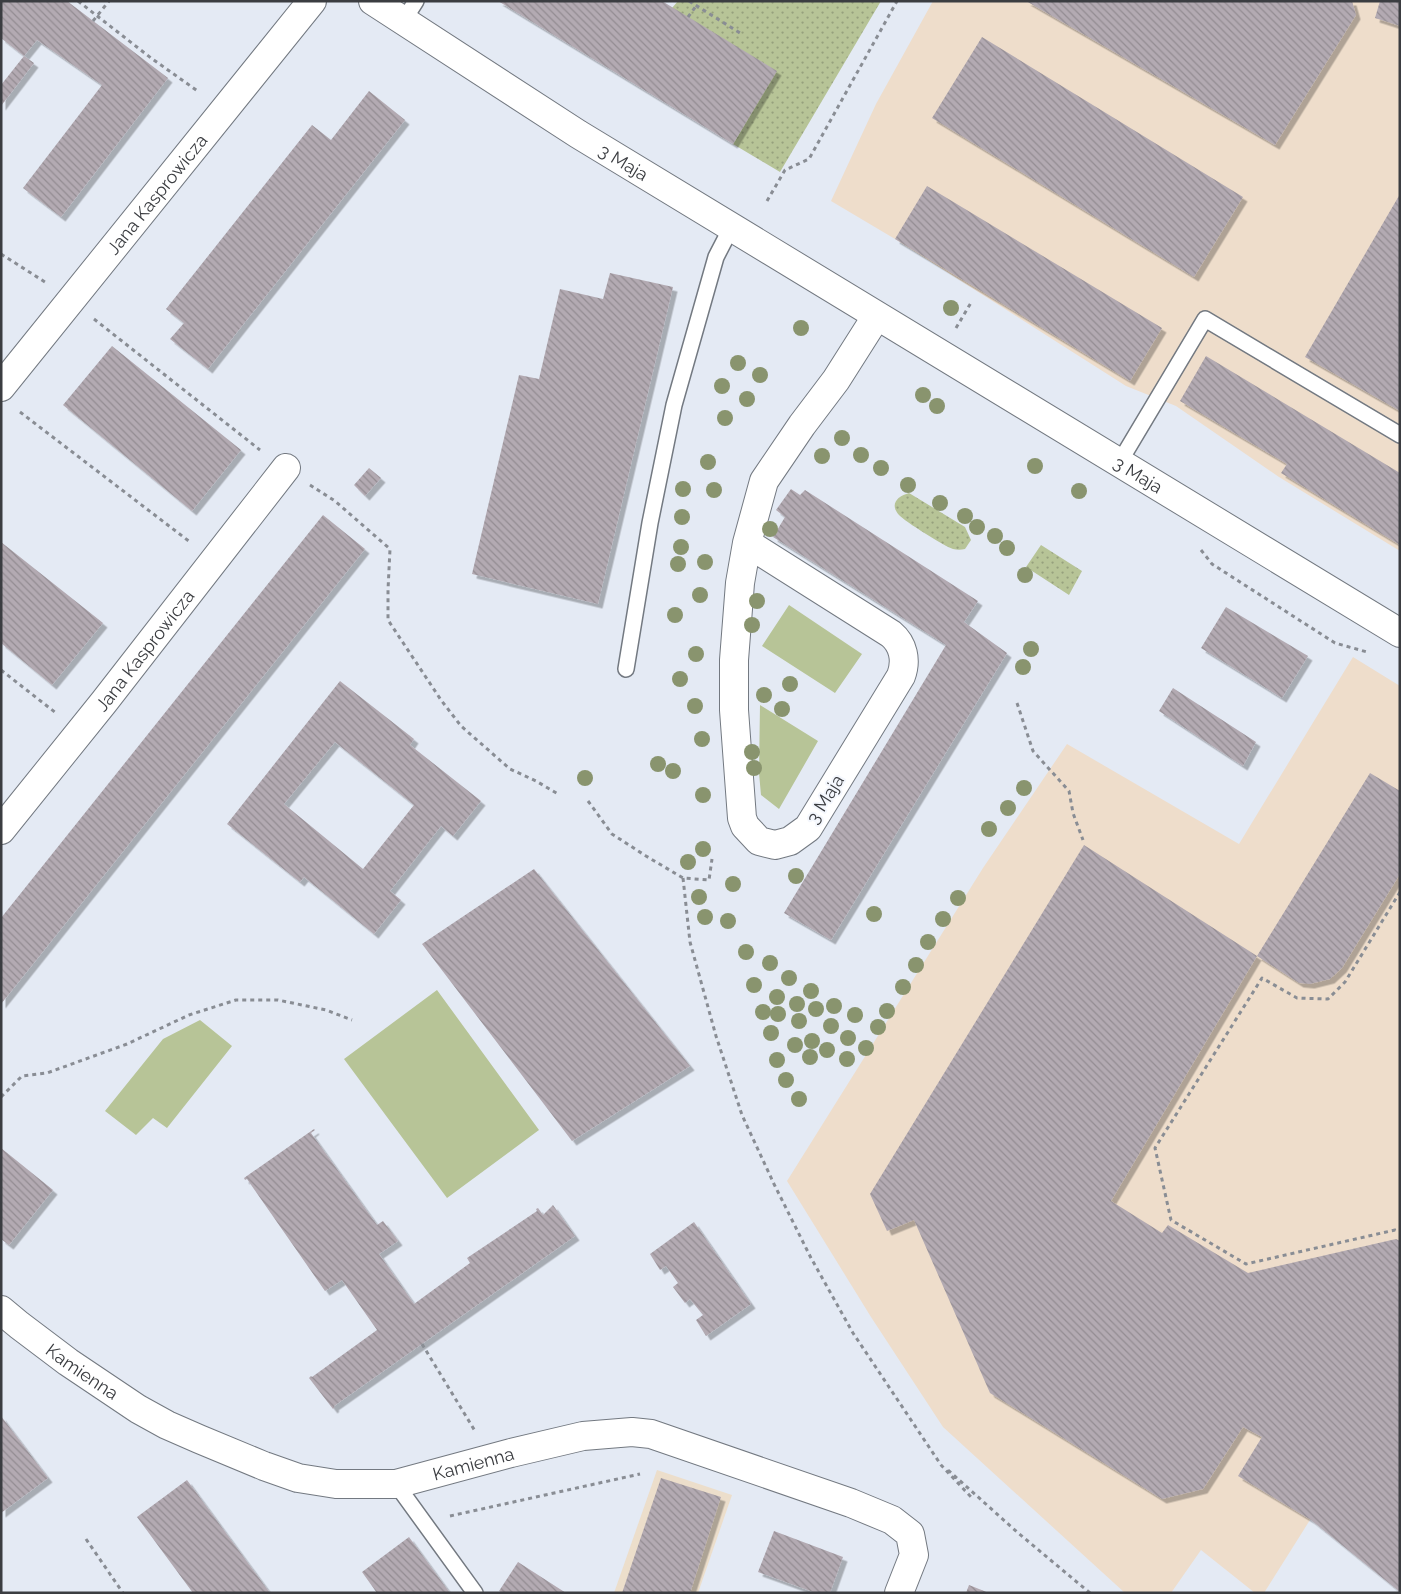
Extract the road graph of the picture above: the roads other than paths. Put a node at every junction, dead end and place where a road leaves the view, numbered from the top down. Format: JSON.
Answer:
{"nodes":[{"id":1,"x":312,"y":1,"type":"edge"},
{"id":2,"x":373,"y":1,"type":"edge"},
{"id":3,"x":410,"y":11,"type":"edge"},
{"id":4,"x":731,"y":228,"type":"junction"},
{"id":5,"x":876,"y":316,"type":"junction"},
{"id":6,"x":8,"y":397,"type":"edge"},
{"id":7,"x":1400,"y":435,"type":"edge"},
{"id":8,"x":1119,"y":463,"type":"junction"},
{"id":9,"x":286,"y":468,"type":"road end"},
{"id":10,"x":747,"y":543,"type":"junction"},
{"id":11,"x":1400,"y":633,"type":"edge"},
{"id":12,"x":626,"y":669,"type":"dead end"},
{"id":13,"x":1,"y":830,"type":"edge"},
{"id":14,"x":1,"y":1310,"type":"edge"},
{"id":15,"x":396,"y":1484,"type":"junction"},
{"id":16,"x":475,"y":1593,"type":"edge"},
{"id":17,"x":899,"y":1593,"type":"edge"}],
"edges":[{"from":1,"to":6,"type":"street","name":"Jana Kasprowicza"},
{"from":2,"to":3,"type":"street","name":"3 Maja"},
{"from":3,"to":4,"type":"street","name":"3 Maja"},
{"from":4,"to":5,"type":"street","name":"3 Maja"},
{"from":4,"to":12,"type":"lane"},
{"from":5,"to":8,"type":"street","name":"3 Maja"},
{"from":5,"to":10,"type":"street","name":"3 Maja"},
{"from":7,"to":8,"type":"lane"},
{"from":8,"to":11,"type":"street","name":"3 Maja"},
{"from":9,"to":13,"type":"street","name":"Jana Kasprowicza"},
{"from":10,"to":10,"type":"street","name":"3 Maja"},
{"from":14,"to":15,"type":"street","name":"Kamienna"},
{"from":15,"to":16,"type":"lane"},
{"from":15,"to":17,"type":"street","name":"Kamienna"}]}
